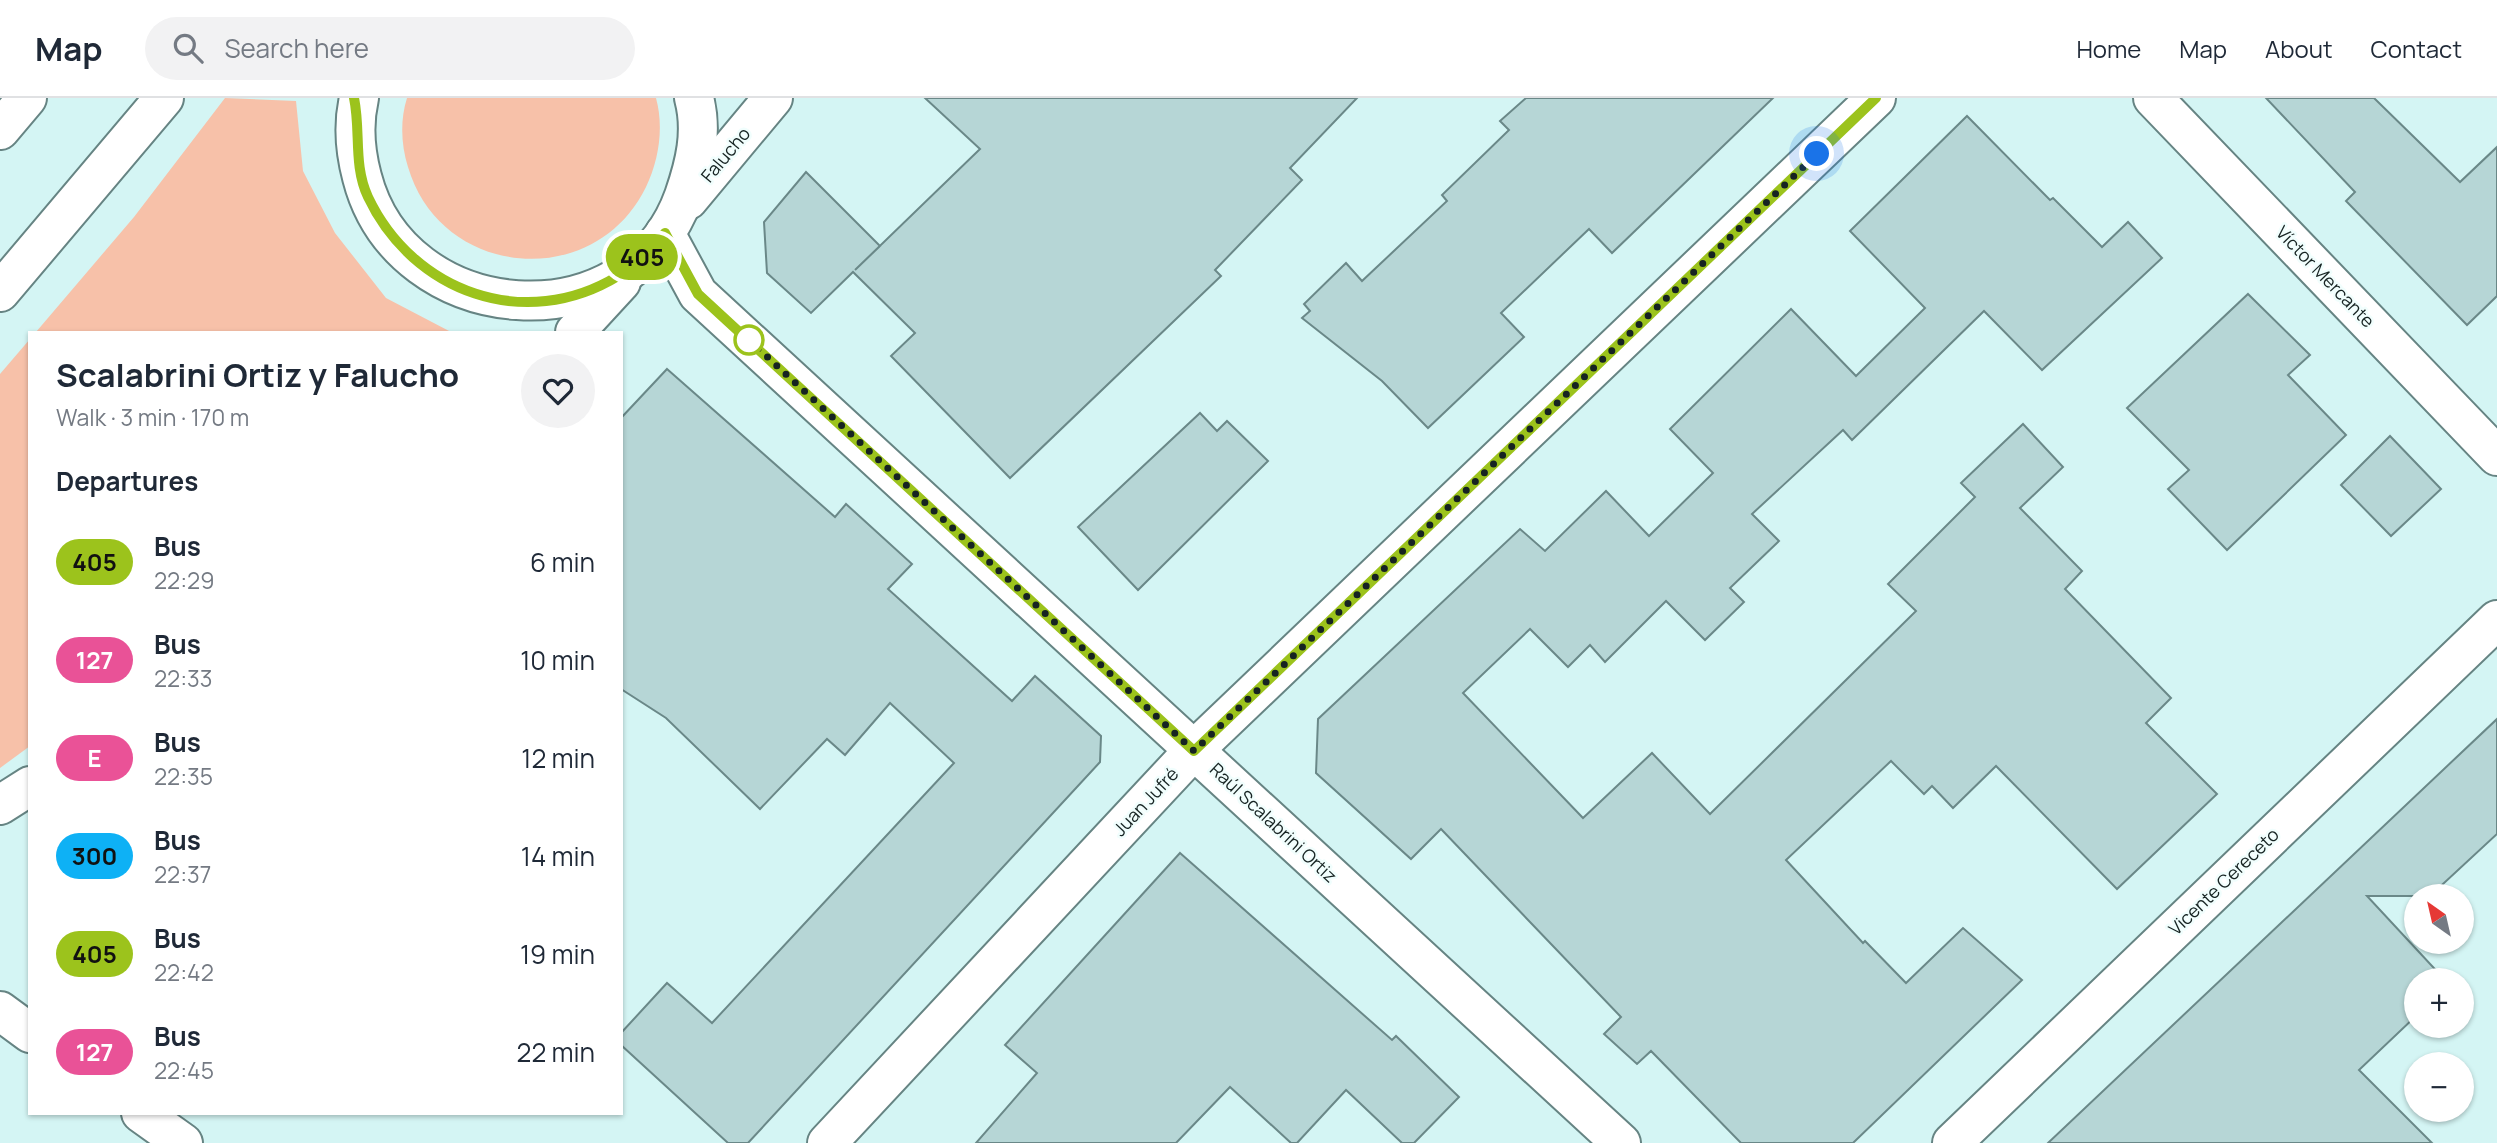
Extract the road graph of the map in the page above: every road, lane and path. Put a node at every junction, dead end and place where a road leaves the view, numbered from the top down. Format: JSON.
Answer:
{"nodes":[{"id":1,"x":27,"y":98,"type":"edge"},
{"id":2,"x":164,"y":98,"type":"edge"},
{"id":3,"x":694,"y":98,"type":"edge"},
{"id":4,"x":773,"y":98,"type":"edge"},
{"id":5,"x":1876,"y":98,"type":"edge"},
{"id":6,"x":2153,"y":98,"type":"edge"},
{"id":7,"x":357,"y":102,"type":"edge"},
{"id":8,"x":0,"y":130,"type":"edge"},
{"id":9,"x":662,"y":234,"type":"junction"},
{"id":10,"x":0,"y":292,"type":"edge"},
{"id":11,"x":576,"y":331,"type":"edge"},
{"id":12,"x":2497,"y":456,"type":"edge"},
{"id":13,"x":2497,"y":620,"type":"edge"},
{"id":14,"x":1194,"y":751,"type":"junction"},
{"id":15,"x":28,"y":787,"type":"edge"},
{"id":16,"x":28,"y":804,"type":"edge"},
{"id":17,"x":0,"y":805,"type":"edge"},
{"id":18,"x":0,"y":826,"type":"edge"},
{"id":19,"x":0,"y":1012,"type":"edge"},
{"id":20,"x":28,"y":1032,"type":"edge"},
{"id":21,"x":144,"y":1115,"type":"edge"},
{"id":22,"x":183,"y":1143,"type":"edge"},
{"id":23,"x":827,"y":1143,"type":"edge"},
{"id":24,"x":1621,"y":1143,"type":"edge"},
{"id":25,"x":1952,"y":1143,"type":"edge"}],
"edges":[{"from":1,"to":8,"type":"main road"},
{"from":2,"to":10,"type":"main road"},
{"from":3,"to":9,"type":"main road"},
{"from":4,"to":9,"type":"main road","name":"Falucho"},
{"from":5,"to":14,"type":"main road","name":"Juan Jufré"},
{"from":6,"to":12,"type":"main road","name":"Víctor Mercante"},
{"from":7,"to":9,"type":"main road"},
{"from":9,"to":11,"type":"main road","name":"Falucho"},
{"from":9,"to":14,"type":"main road","name":"Raúl Scalabrini Ortiz"},
{"from":13,"to":25,"type":"main road","name":"Vicente Cereceto"},
{"from":14,"to":23,"type":"main road","name":"Juan Jufré"},
{"from":14,"to":24,"type":"main road","name":"Raúl Scalabrini Ortiz"},
{"from":15,"to":17,"type":"main road"},
{"from":16,"to":18,"type":"main road"},
{"from":19,"to":20,"type":"main road"},
{"from":21,"to":22,"type":"main road"}]}
